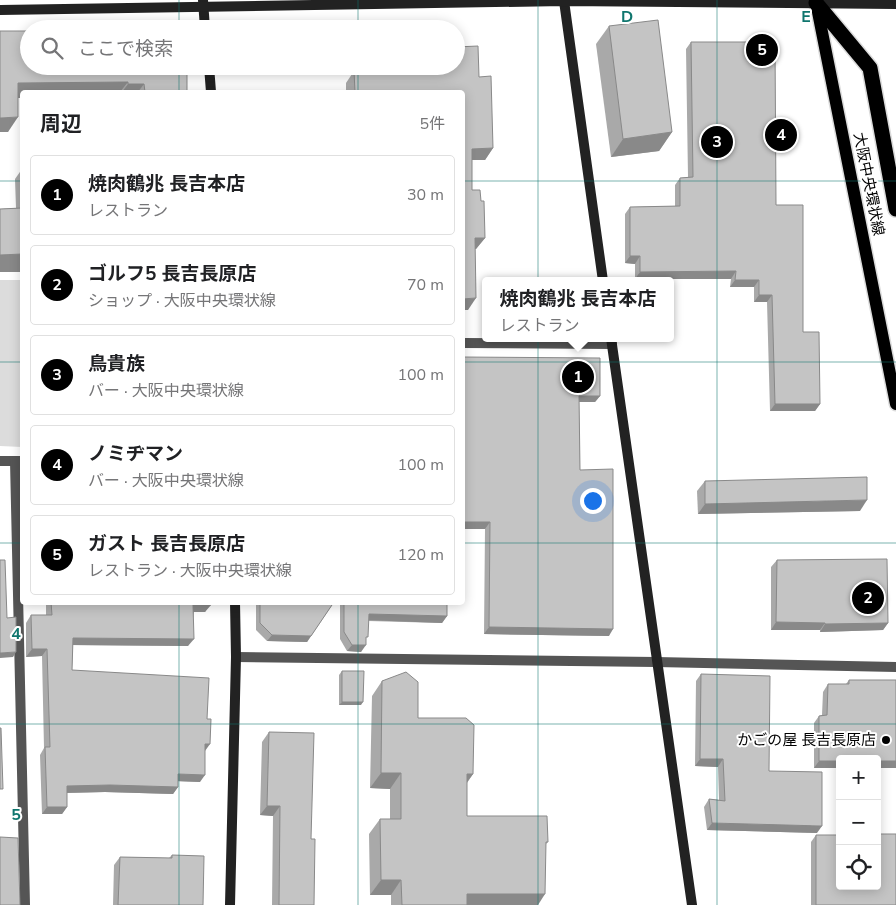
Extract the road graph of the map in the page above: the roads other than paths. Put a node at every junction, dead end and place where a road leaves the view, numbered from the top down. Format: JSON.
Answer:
{"nodes":[{"id":1,"x":529,"y":1,"type":"edge"},
{"id":2,"x":564,"y":1,"type":"edge"},
{"id":3,"x":816,"y":1,"type":"edge"},
{"id":4,"x":203,"y":4,"type":"edge"},
{"id":5,"x":896,"y":4,"type":"edge"},
{"id":6,"x":0,"y":10,"type":"edge"},
{"id":7,"x":204,"y":20,"type":"edge"},
{"id":8,"x":210,"y":75,"type":"edge"},
{"id":9,"x":211,"y":90,"type":"edge"},
{"id":10,"x":896,"y":209,"type":"edge"},
{"id":11,"x":602,"y":277,"type":"edge"},
{"id":12,"x":562,"y":342,"type":"edge"},
{"id":13,"x":612,"y":342,"type":"edge"},
{"id":14,"x":465,"y":344,"type":"edge"},
{"id":15,"x":896,"y":404,"type":"edge"},
{"id":16,"x":0,"y":461,"type":"edge"},
{"id":17,"x":19,"y":461,"type":"edge"},
{"id":18,"x":20,"y":535,"type":"edge"},
{"id":19,"x":21,"y":605,"type":"edge"},
{"id":20,"x":235,"y":605,"type":"edge"},
{"id":21,"x":236,"y":657,"type":"junction"},
{"id":22,"x":656,"y":662,"type":"junction"},
{"id":23,"x":896,"y":667,"type":"edge"},
{"id":24,"x":25,"y":905,"type":"edge"},
{"id":25,"x":230,"y":905,"type":"edge"},
{"id":26,"x":692,"y":905,"type":"edge"}],
"edges":[{"from":1,"to":2,"type":"street"},
{"from":1,"to":4,"type":"street"},
{"from":2,"to":3,"type":"street"},
{"from":2,"to":11,"type":"street"},
{"from":3,"to":5,"type":"street"},
{"from":3,"to":10,"type":"highway"},
{"from":3,"to":15,"type":"main road","name":"大阪中央環状線"},
{"from":4,"to":6,"type":"street"},
{"from":4,"to":7,"type":"street"},
{"from":8,"to":9,"type":"street"},
{"from":12,"to":14,"type":"street"},
{"from":13,"to":22,"type":"street"},
{"from":16,"to":17,"type":"street"},
{"from":17,"to":18,"type":"street"},
{"from":19,"to":24,"type":"street"},
{"from":20,"to":21,"type":"street"},
{"from":21,"to":22,"type":"street"},
{"from":21,"to":25,"type":"street"},
{"from":22,"to":23,"type":"street"},
{"from":22,"to":26,"type":"street"}]}
